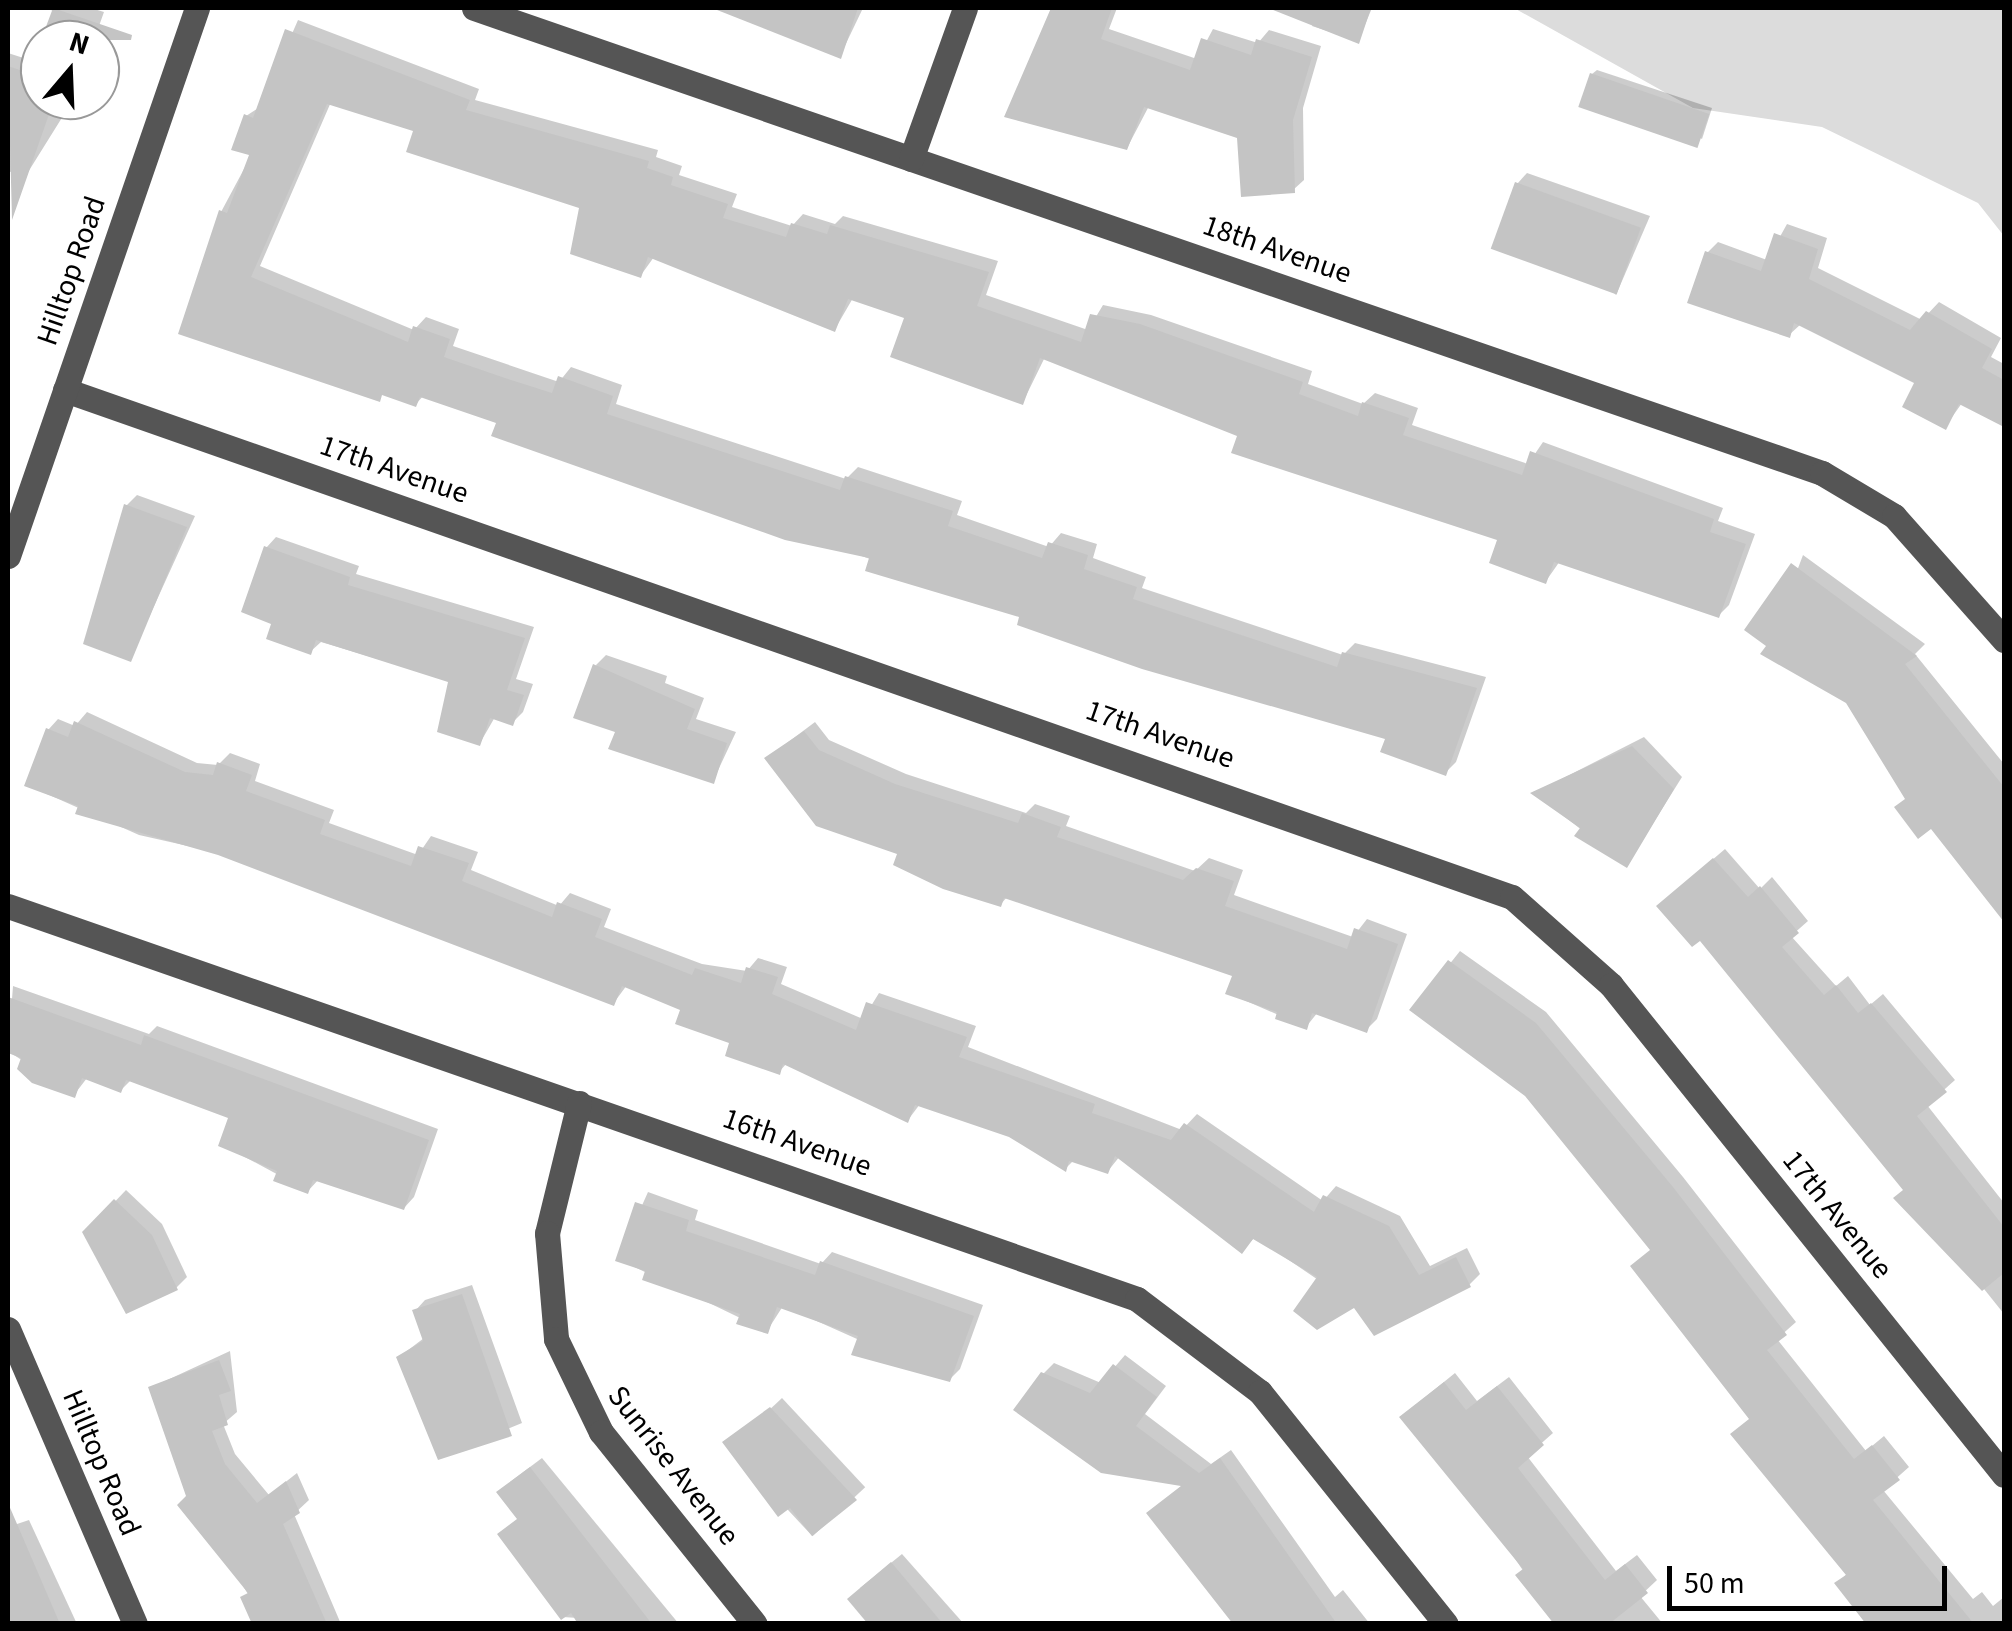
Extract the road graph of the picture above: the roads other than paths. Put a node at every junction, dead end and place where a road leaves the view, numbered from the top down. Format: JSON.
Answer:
{"nodes":[{"id":1,"x":197,"y":8,"type":"edge"},
{"id":2,"x":474,"y":8,"type":"edge"},
{"id":3,"x":965,"y":8,"type":"edge"},
{"id":4,"x":911,"y":159,"type":"junction"},
{"id":5,"x":65,"y":390,"type":"junction"},
{"id":6,"x":8,"y":556,"type":"edge"},
{"id":7,"x":2004,"y":640,"type":"edge"},
{"id":8,"x":8,"y":906,"type":"edge"},
{"id":9,"x":579,"y":1103,"type":"junction"},
{"id":10,"x":8,"y":1329,"type":"edge"},
{"id":11,"x":2004,"y":1475,"type":"edge"},
{"id":12,"x":135,"y":1624,"type":"edge"},
{"id":13,"x":755,"y":1624,"type":"edge"},
{"id":14,"x":1446,"y":1624,"type":"edge"}],
"edges":[{"from":1,"to":5,"type":"street","name":"Hilltop Road"},
{"from":2,"to":4,"type":"street","name":"18th Avenue"},
{"from":3,"to":4,"type":"street"},
{"from":4,"to":7,"type":"street","name":"18th Avenue"},
{"from":5,"to":6,"type":"street","name":"Hilltop Road"},
{"from":5,"to":11,"type":"street","name":"17th Avenue"},
{"from":8,"to":9,"type":"street","name":"16th Avenue"},
{"from":9,"to":13,"type":"street","name":"Sunrise Avenue"},
{"from":9,"to":14,"type":"street","name":"16th Avenue"},
{"from":10,"to":12,"type":"street","name":"Hilltop Road"}]}
